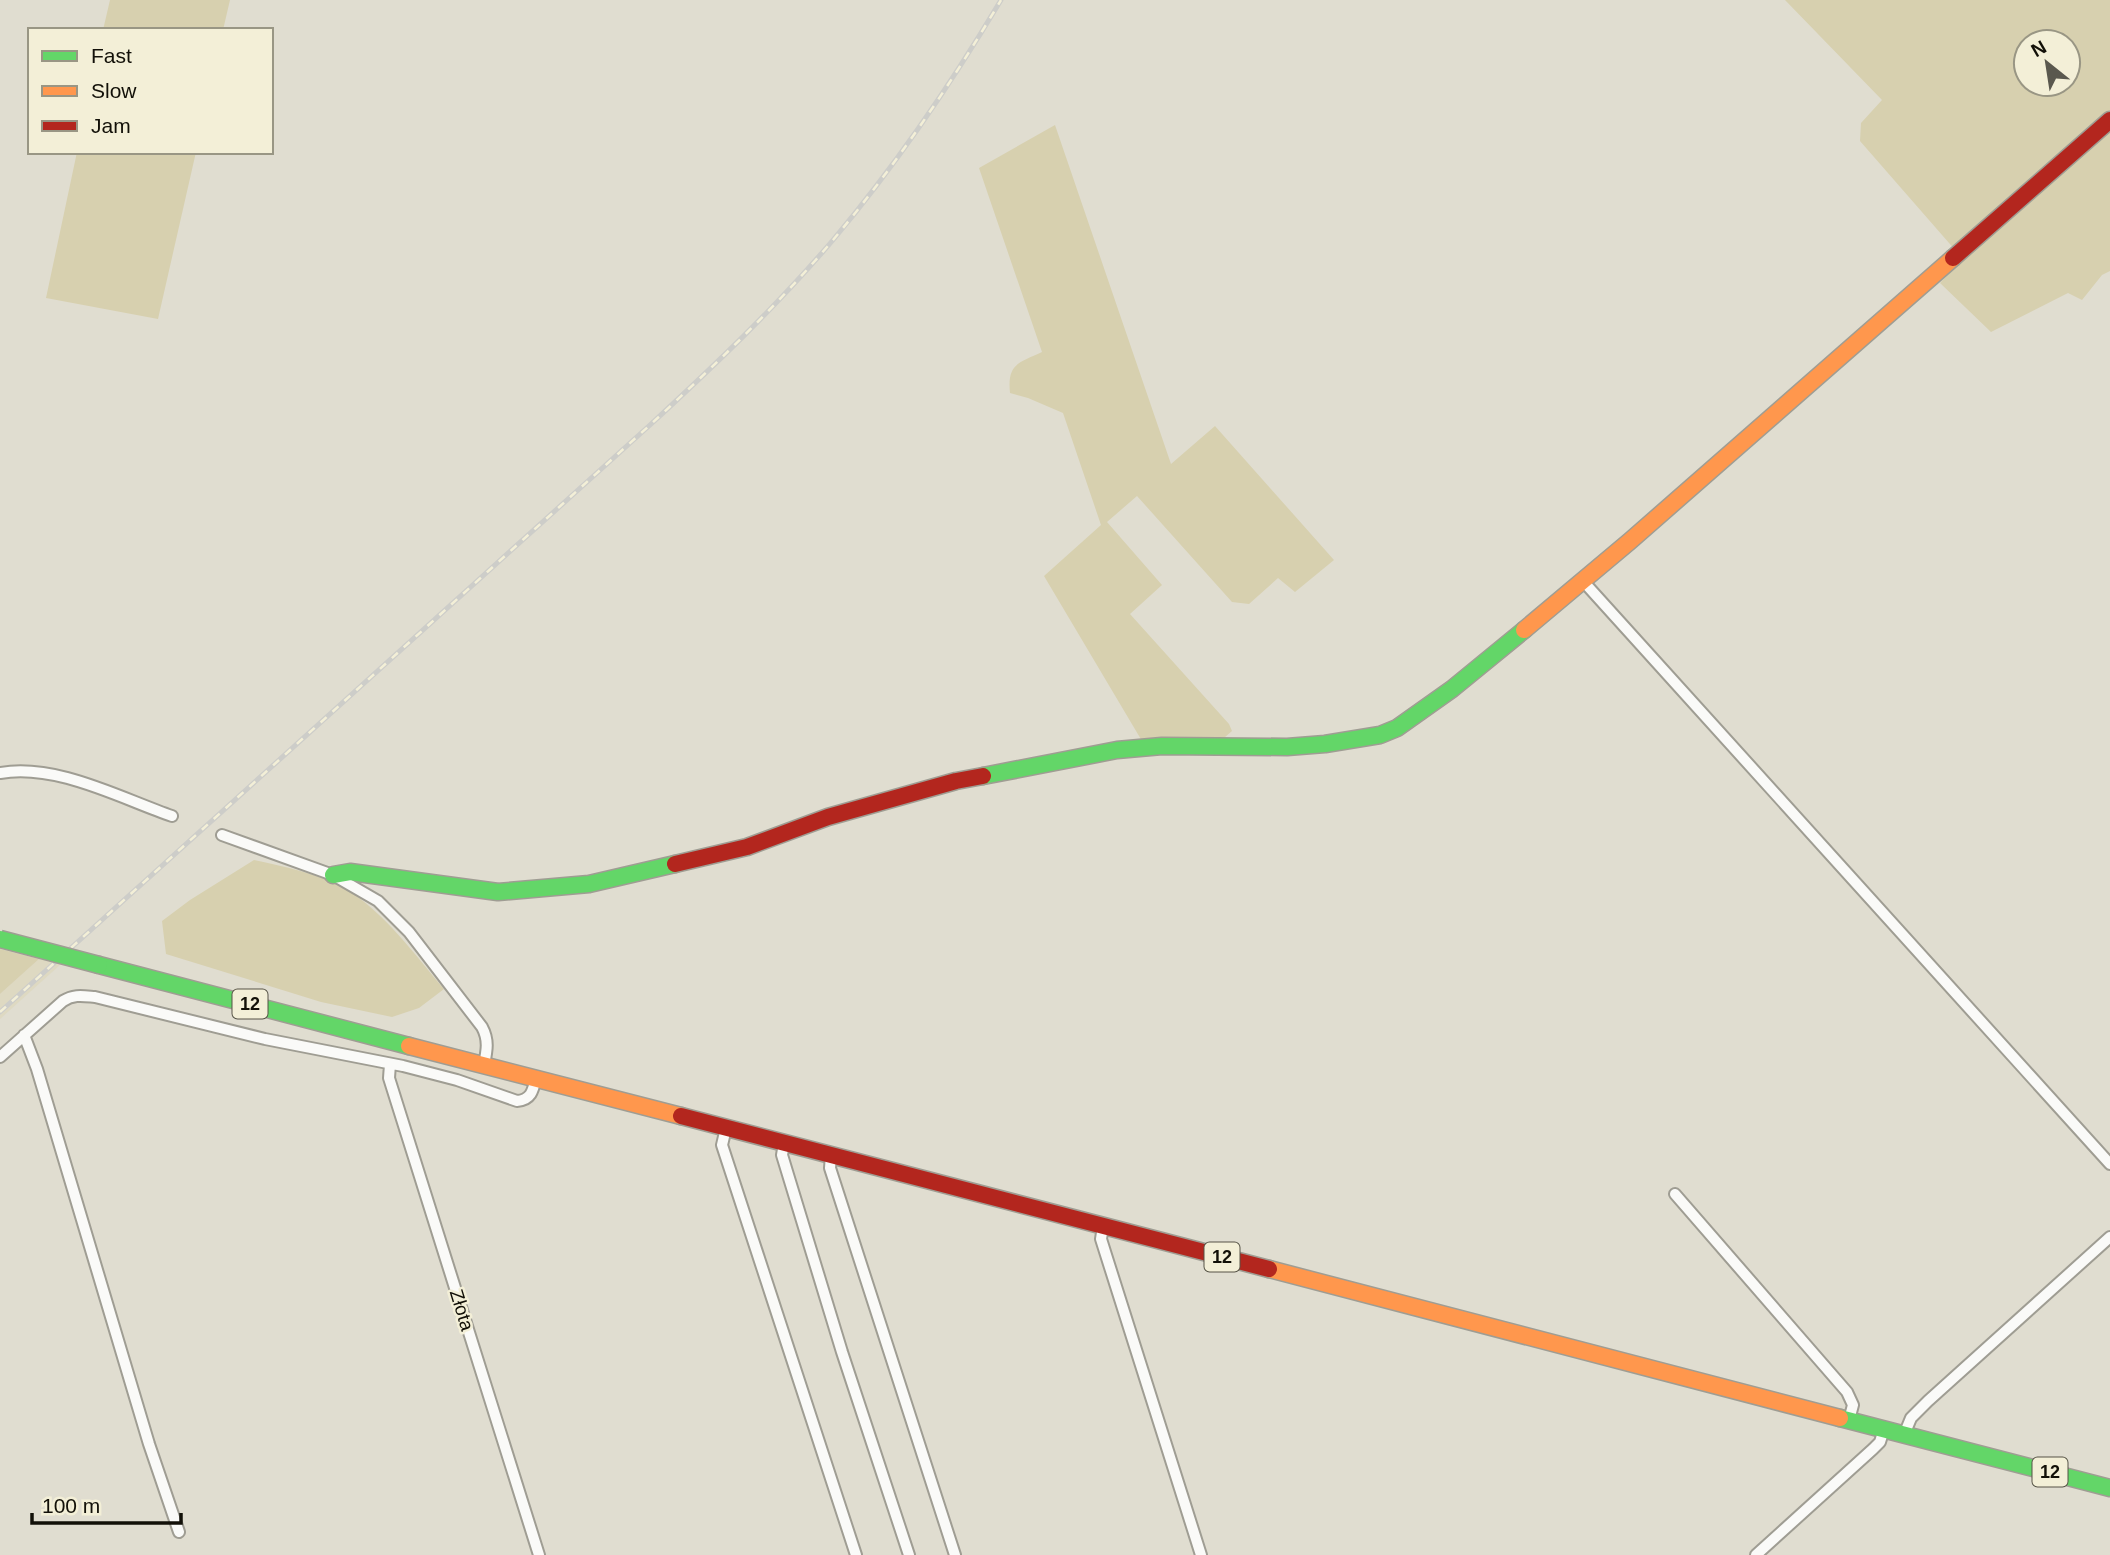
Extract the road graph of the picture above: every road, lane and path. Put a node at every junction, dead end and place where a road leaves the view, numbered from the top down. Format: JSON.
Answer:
{"nodes":[{"id":1,"x":2110,"y":120,"type":"edge"},
{"id":2,"x":1583,"y":581,"type":"junction"},
{"id":3,"x":0,"y":773,"type":"edge"},
{"id":4,"x":172,"y":816,"type":"dead end"},
{"id":5,"x":222,"y":835,"type":"dead end"},
{"id":6,"x":333,"y":875,"type":"junction"},
{"id":7,"x":0,"y":939,"type":"edge"},
{"id":8,"x":24,"y":1035,"type":"junction"},
{"id":9,"x":0,"y":1057,"type":"edge"},
{"id":10,"x":390,"y":1063,"type":"junction"},
{"id":11,"x":484,"y":1065,"type":"junction"},
{"id":12,"x":536,"y":1078,"type":"junction"},
{"id":13,"x":726,"y":1128,"type":"junction"},
{"id":14,"x":784,"y":1143,"type":"junction"},
{"id":15,"x":831,"y":1155,"type":"junction"},
{"id":16,"x":2110,"y":1164,"type":"edge"},
{"id":17,"x":1675,"y":1194,"type":"dead end"},
{"id":18,"x":1103,"y":1226,"type":"junction"},
{"id":19,"x":2110,"y":1237,"type":"edge"},
{"id":20,"x":1849,"y":1420,"type":"junction"},
{"id":21,"x":1885,"y":1429,"type":"junction"},
{"id":22,"x":1904,"y":1435,"type":"junction"},
{"id":23,"x":2110,"y":1488,"type":"edge"},
{"id":24,"x":179,"y":1532,"type":"dead end"},
{"id":25,"x":538,"y":1555,"type":"edge"},
{"id":26,"x":856,"y":1555,"type":"edge"},
{"id":27,"x":909,"y":1555,"type":"edge"},
{"id":28,"x":955,"y":1555,"type":"edge"},
{"id":29,"x":1201,"y":1555,"type":"edge"},
{"id":30,"x":1756,"y":1555,"type":"edge"}],
"edges":[{"from":1,"to":2,"type":"main road"},
{"from":2,"to":6,"type":"main road"},
{"from":2,"to":16,"type":"street"},
{"from":3,"to":4,"type":"street"},
{"from":5,"to":6,"type":"street"},
{"from":6,"to":11,"type":"street"},
{"from":7,"to":11,"type":"main road","number":"12","bridge":true},
{"from":8,"to":9,"type":"street"},
{"from":8,"to":10,"type":"street"},
{"from":8,"to":24,"type":"street"},
{"from":10,"to":12,"type":"street"},
{"from":10,"to":25,"type":"street","name":"Złota"},
{"from":11,"to":12,"type":"main road","number":"12"},
{"from":12,"to":13,"type":"main road","number":"12"},
{"from":13,"to":14,"type":"main road","number":"12"},
{"from":13,"to":26,"type":"street"},
{"from":14,"to":15,"type":"main road","number":"12"},
{"from":14,"to":27,"type":"street"},
{"from":15,"to":18,"type":"main road","number":"12"},
{"from":15,"to":28,"type":"street"},
{"from":17,"to":20,"type":"street"},
{"from":18,"to":20,"type":"main road","number":"12"},
{"from":18,"to":29,"type":"street"},
{"from":19,"to":22,"type":"street"},
{"from":20,"to":21,"type":"main road","number":"12"},
{"from":21,"to":22,"type":"main road","number":"12"},
{"from":21,"to":30,"type":"street"},
{"from":22,"to":23,"type":"main road","number":"12"}]}
